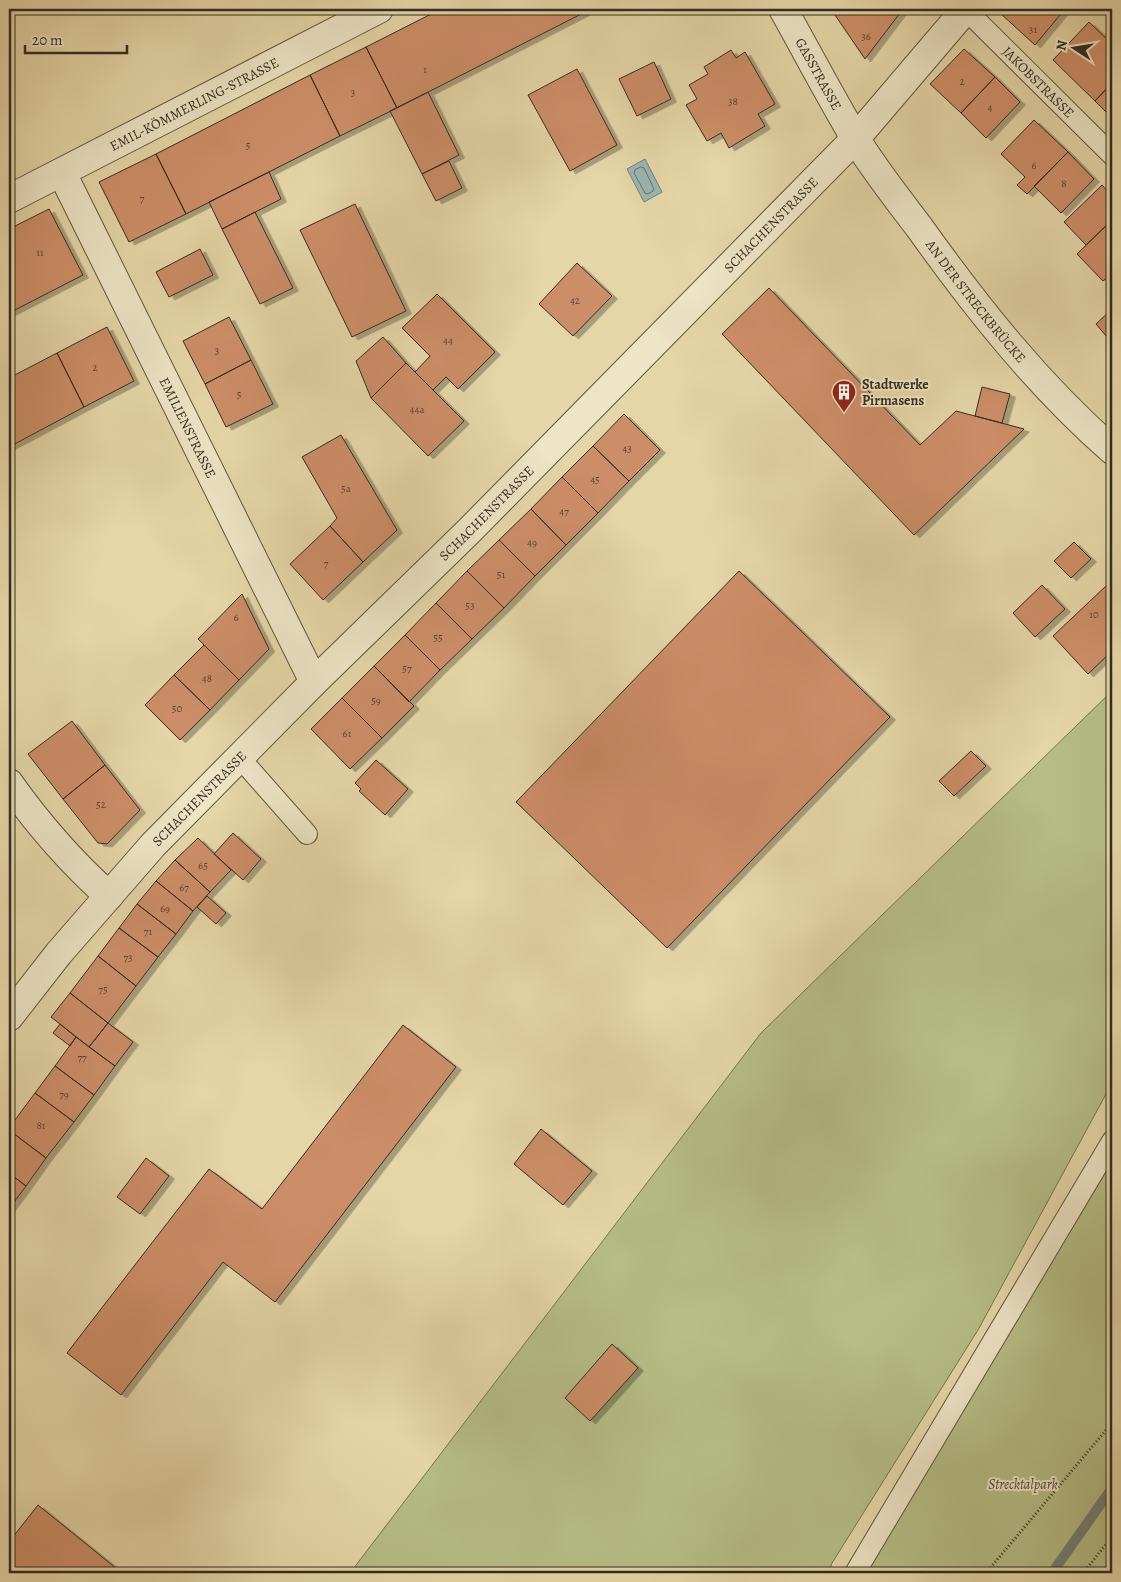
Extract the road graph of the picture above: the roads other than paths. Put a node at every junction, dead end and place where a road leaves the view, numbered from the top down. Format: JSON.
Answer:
{"nodes":[{"id":1,"x":379,"y":9,"type":"edge"},
{"id":2,"x":783,"y":9,"type":"edge"},
{"id":3,"x":966,"y":9,"type":"edge"},
{"id":4,"x":856,"y":138,"type":"junction"},
{"id":5,"x":1112,"y":156,"type":"edge"},
{"id":6,"x":62,"y":173,"type":"junction"},
{"id":7,"x":9,"y":199,"type":"edge"},
{"id":8,"x":1112,"y":450,"type":"edge"},
{"id":9,"x":314,"y":682,"type":"junction"},
{"id":10,"x":240,"y":757,"type":"junction"},
{"id":11,"x":9,"y":783,"type":"edge"},
{"id":12,"x":307,"y":834,"type":"dead end"},
{"id":13,"x":109,"y":896,"type":"junction"},
{"id":14,"x":9,"y":1017,"type":"edge"},
{"id":15,"x":1112,"y":1141,"type":"edge"},
{"id":16,"x":855,"y":1573,"type":"edge"}],
"edges":[{"from":1,"to":6,"type":"street","name":"EMIL-KÖMMERLING-STRASSE"},
{"from":2,"to":4,"type":"street","name":"GASSTRASSE"},
{"from":3,"to":4,"type":"street","name":"SCHACHENSTRASSE"},
{"from":3,"to":5,"type":"lane","name":"JAKOBSTRASSE"},
{"from":4,"to":8,"type":"street","name":"AN DER STRECKBRÜCKE"},
{"from":4,"to":9,"type":"street","name":"SCHACHENSTRASSE"},
{"from":6,"to":7,"type":"street","name":"EMIL-KÖMMERLING-STRASSE"},
{"from":6,"to":9,"type":"street","name":"EMILIENSTRASSE"},
{"from":9,"to":10,"type":"street","name":"SCHACHENSTRASSE"},
{"from":10,"to":12,"type":"lane"},
{"from":10,"to":13,"type":"street","name":"SCHACHENSTRASSE"},
{"from":11,"to":13,"type":"street"},
{"from":13,"to":14,"type":"street","name":"SCHACHENSTRASSE"},
{"from":15,"to":16,"type":"lane"}]}
